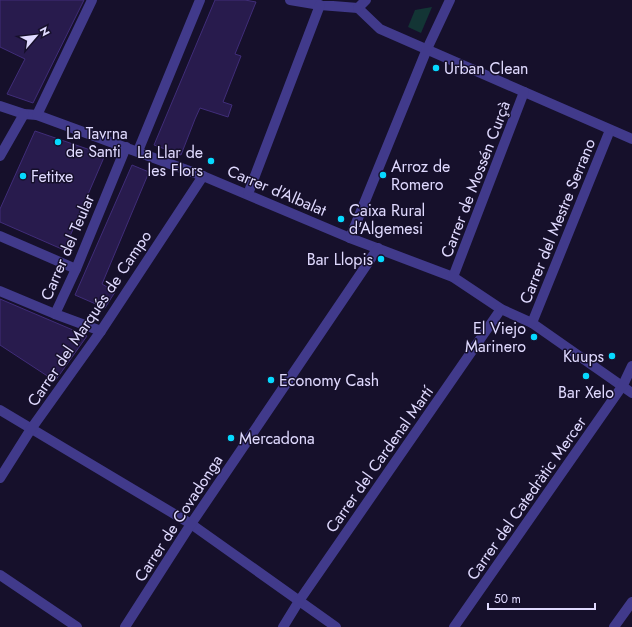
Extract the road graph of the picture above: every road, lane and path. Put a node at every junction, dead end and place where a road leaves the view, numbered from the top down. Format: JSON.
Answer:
{"nodes":[{"id":1,"x":92,"y":0,"type":"edge"},
{"id":2,"x":200,"y":0,"type":"edge"},
{"id":3,"x":290,"y":0,"type":"edge"},
{"id":4,"x":366,"y":0,"type":"edge"},
{"id":5,"x":450,"y":0,"type":"edge"},
{"id":6,"x":320,"y":5,"type":"junction"},
{"id":7,"x":358,"y":8,"type":"junction"},
{"id":8,"x":427,"y":49,"type":"junction"},
{"id":9,"x":524,"y":92,"type":"junction"},
{"id":10,"x":0,"y":106,"type":"edge"},
{"id":11,"x":24,"y":114,"type":"junction"},
{"id":12,"x":36,"y":115,"type":"junction"},
{"id":13,"x":610,"y":130,"type":"junction"},
{"id":14,"x":632,"y":139,"type":"edge"},
{"id":15,"x":126,"y":147,"type":"junction"},
{"id":16,"x":138,"y":151,"type":"junction"},
{"id":17,"x":0,"y":156,"type":"edge"},
{"id":18,"x":203,"y":176,"type":"junction"},
{"id":19,"x":248,"y":194,"type":"junction"},
{"id":20,"x":0,"y":236,"type":"edge"},
{"id":21,"x":350,"y":238,"type":"junction"},
{"id":22,"x":378,"y":248,"type":"junction"},
{"id":23,"x":76,"y":268,"type":"junction"},
{"id":24,"x":453,"y":277,"type":"junction"},
{"id":25,"x":0,"y":291,"type":"edge"},
{"id":26,"x":501,"y":309,"type":"junction"},
{"id":27,"x":55,"y":314,"type":"junction"},
{"id":28,"x":532,"y":322,"type":"junction"},
{"id":29,"x":101,"y":331,"type":"junction"},
{"id":30,"x":632,"y":366,"type":"edge"},
{"id":31,"x":623,"y":386,"type":"junction"},
{"id":32,"x":632,"y":393,"type":"edge"},
{"id":33,"x":0,"y":410,"type":"edge"},
{"id":34,"x":31,"y":429,"type":"junction"},
{"id":35,"x":0,"y":478,"type":"edge"},
{"id":36,"x":191,"y":524,"type":"junction"},
{"id":37,"x":0,"y":575,"type":"edge"},
{"id":38,"x":299,"y":601,"type":"junction"},
{"id":39,"x":632,"y":602,"type":"edge"},
{"id":40,"x":77,"y":627,"type":"edge"},
{"id":41,"x":125,"y":627,"type":"edge"},
{"id":42,"x":283,"y":627,"type":"edge"},
{"id":43,"x":336,"y":627,"type":"edge"},
{"id":44,"x":454,"y":627,"type":"edge"},
{"id":45,"x":614,"y":627,"type":"edge"}],
"edges":[{"from":1,"to":12,"type":"street"},
{"from":2,"to":16,"type":"street"},
{"from":3,"to":6,"type":"street"},
{"from":4,"to":7,"type":"street"},
{"from":5,"to":8,"type":"street"},
{"from":6,"to":7,"type":"street"},
{"from":6,"to":19,"type":"street"},
{"from":7,"to":8,"type":"street"},
{"from":8,"to":9,"type":"street"},
{"from":8,"to":21,"type":"street"},
{"from":9,"to":13,"type":"street"},
{"from":9,"to":24,"type":"street","name":"Carrer de Mossén Curçà"},
{"from":10,"to":11,"type":"street","name":"Carrer d'Albalat"},
{"from":11,"to":12,"type":"street","name":"Carrer d'Albalat"},
{"from":11,"to":17,"type":"street"},
{"from":12,"to":15,"type":"street","name":"Carrer d'Albalat"},
{"from":13,"to":14,"type":"street"},
{"from":13,"to":28,"type":"street","name":"Carrer del Mestre Serrano"},
{"from":15,"to":16,"type":"street","name":"Carrer d'Albalat"},
{"from":15,"to":23,"type":"street","name":"Carrer del Teular"},
{"from":16,"to":18,"type":"street","name":"Carrer d'Albalat"},
{"from":18,"to":19,"type":"street","name":"Carrer d'Albalat"},
{"from":18,"to":29,"type":"street","name":"Carrer del Marqués de Campo"},
{"from":19,"to":21,"type":"street","name":"Carrer d'Albalat"},
{"from":20,"to":23,"type":"street"},
{"from":21,"to":22,"type":"street","name":"Carrer d'Albalat"},
{"from":22,"to":24,"type":"street","name":"Carrer d'Albalat"},
{"from":22,"to":36,"type":"street","name":"Carrer de Covadonga"},
{"from":23,"to":27,"type":"street","name":"Carrer del Teular"},
{"from":24,"to":26,"type":"street","name":"Carrer d'Albalat"},
{"from":25,"to":27,"type":"street"},
{"from":26,"to":28,"type":"street","name":"Carrer d'Albalat"},
{"from":26,"to":38,"type":"street","name":"Carrer del Cardenal Martí"},
{"from":27,"to":29,"type":"street","name":"Carrer del Teular"},
{"from":28,"to":31,"type":"street","name":"Carrer d'Albalat"},
{"from":29,"to":34,"type":"street","name":"Carrer del Marqués de Campo"},
{"from":30,"to":31,"type":"street","name":"Carrer del Catedràtic Mercer"},
{"from":31,"to":32,"type":"street","name":"Carrer d'Albalat"},
{"from":31,"to":44,"type":"street","name":"Carrer del Catedràtic Mercer"},
{"from":33,"to":34,"type":"street"},
{"from":34,"to":35,"type":"street","name":"Carrer del Marqués de Campo"},
{"from":34,"to":36,"type":"street"},
{"from":36,"to":38,"type":"street"},
{"from":36,"to":41,"type":"street","name":"Carrer de Covadonga"},
{"from":37,"to":40,"type":"street"},
{"from":38,"to":42,"type":"street","name":"Carrer del Cardenal Martí"},
{"from":38,"to":43,"type":"street"},
{"from":39,"to":45,"type":"street"}]}
